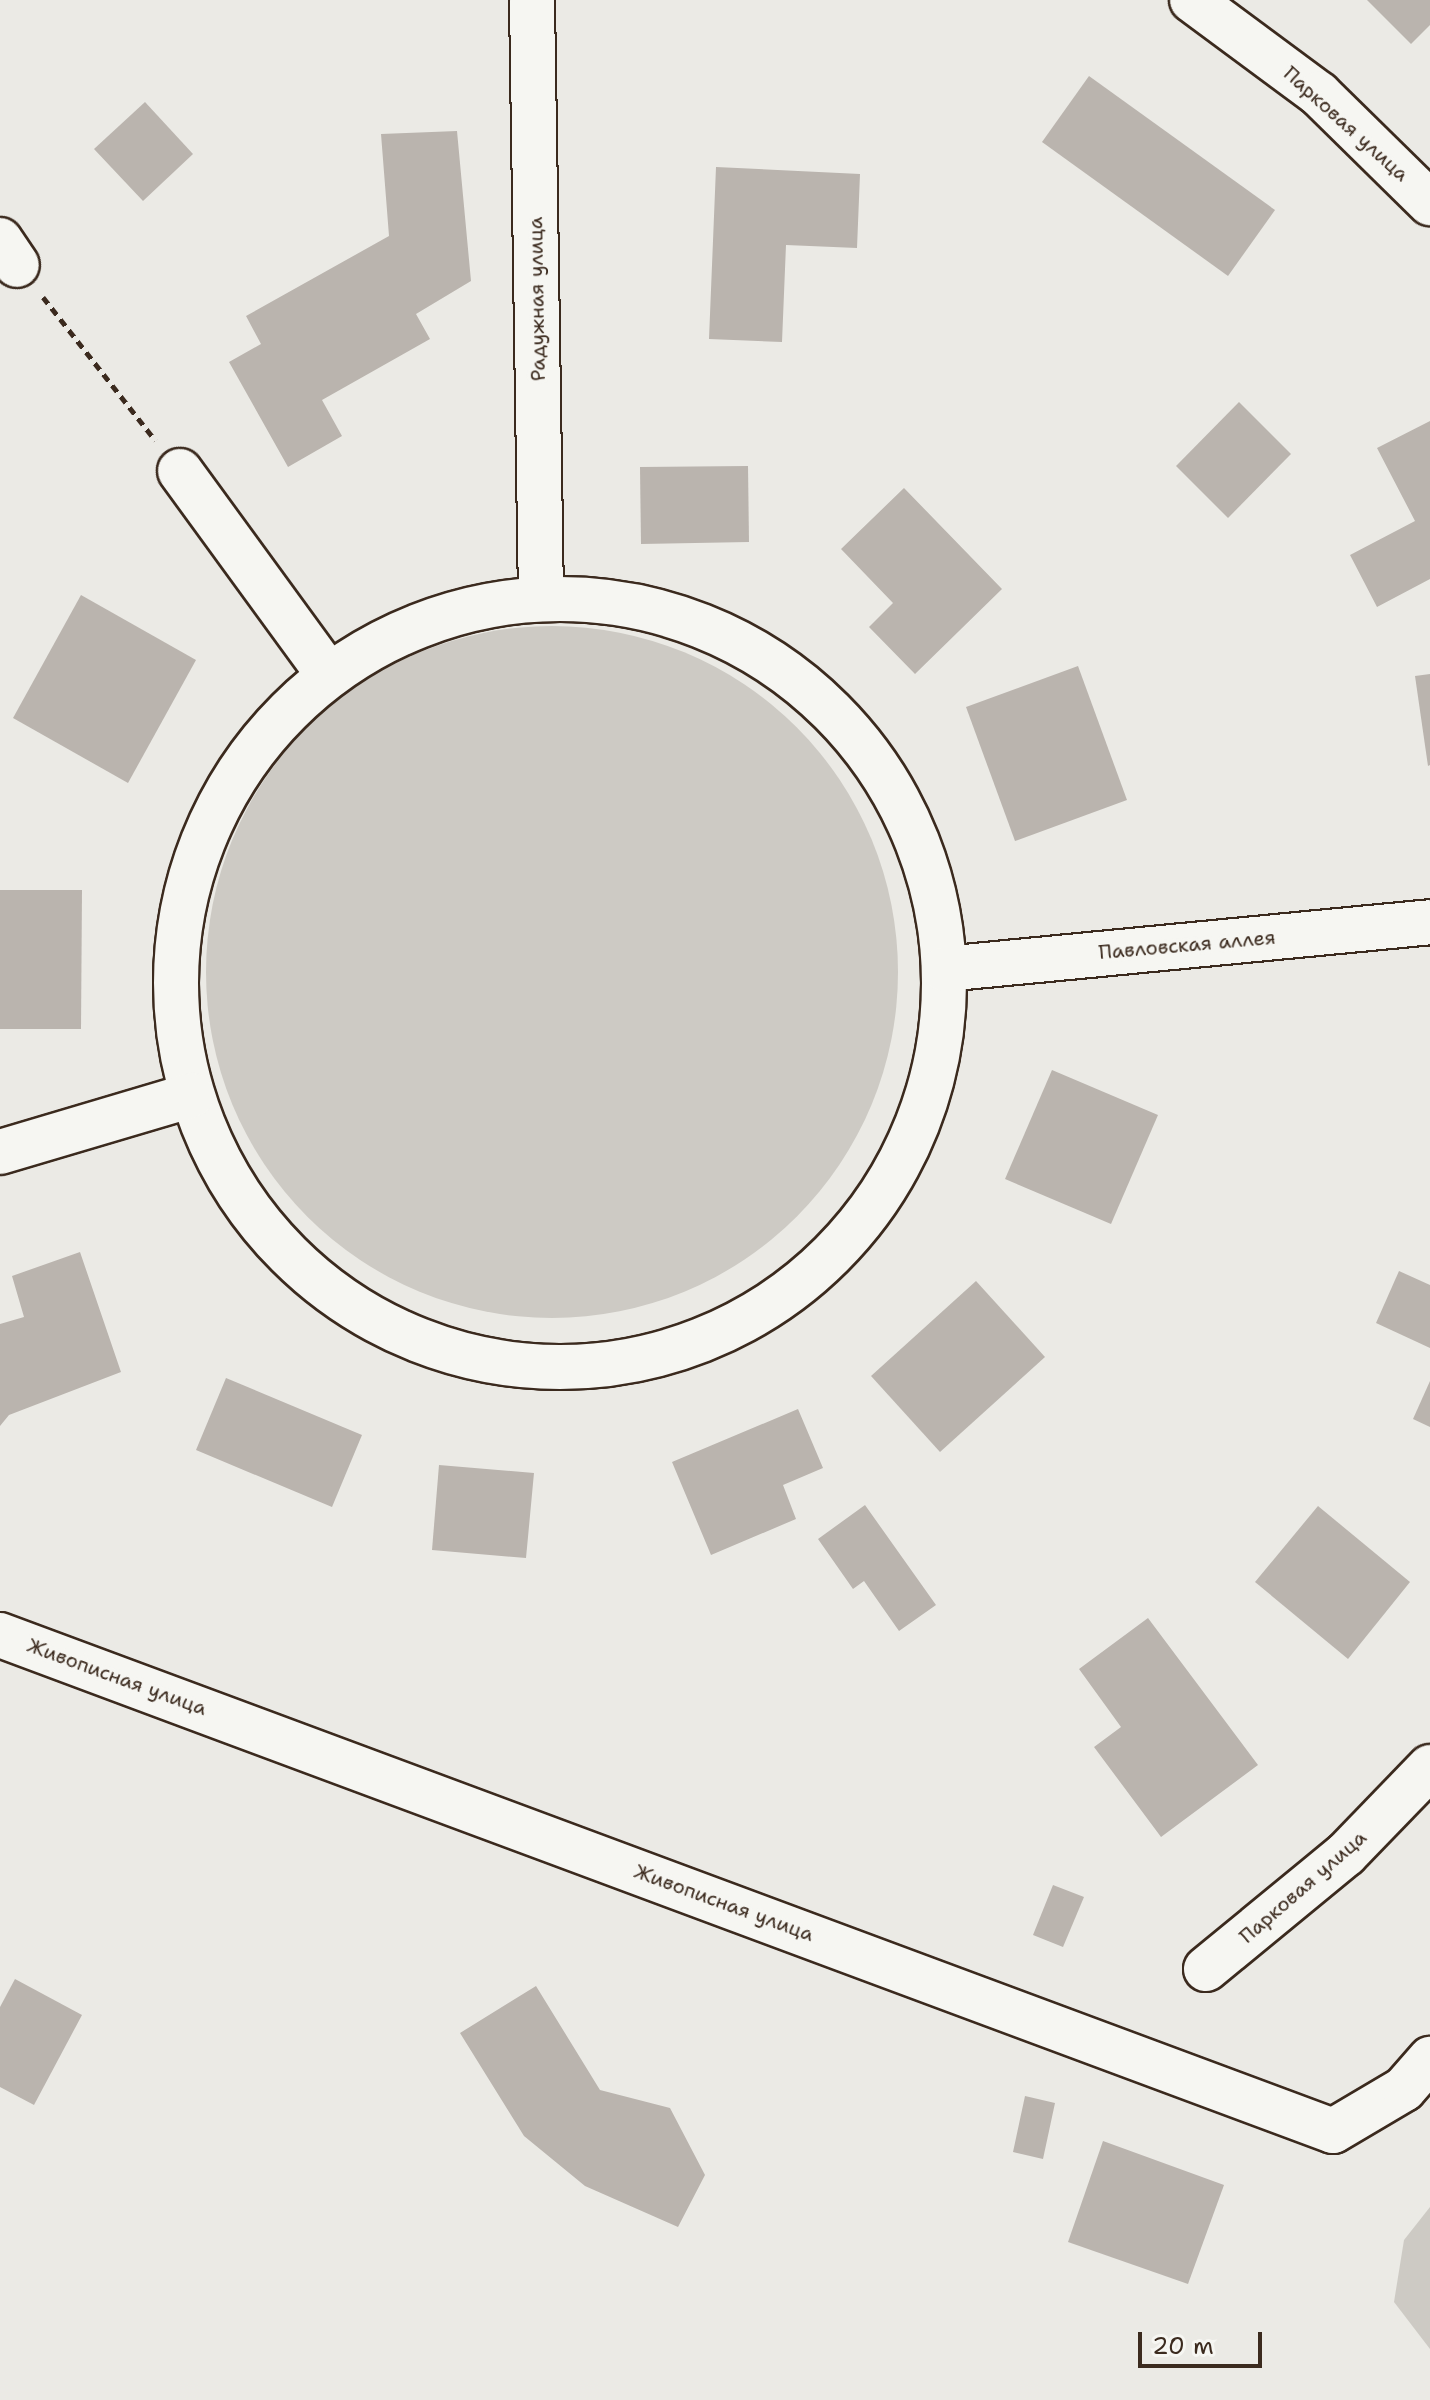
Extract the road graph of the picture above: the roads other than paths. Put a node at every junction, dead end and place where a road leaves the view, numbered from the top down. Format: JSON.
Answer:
{"nodes":[{"id":1,"x":532,"y":0,"type":"edge"},
{"id":2,"x":1192,"y":0,"type":"edge"},
{"id":3,"x":1427,"y":194,"type":"edge"},
{"id":4,"x":180,"y":471,"type":"road end"},
{"id":5,"x":541,"y":599,"type":"junction"},
{"id":6,"x":329,"y":675,"type":"junction"},
{"id":7,"x":1430,"y":922,"type":"edge"},
{"id":8,"x":944,"y":969,"type":"junction"},
{"id":9,"x":192,"y":1095,"type":"junction"},
{"id":10,"x":0,"y":1152,"type":"edge"},
{"id":11,"x":0,"y":1635,"type":"edge"},
{"id":12,"x":1430,"y":1767,"type":"edge"},
{"id":13,"x":1206,"y":1969,"type":"dead end"},
{"id":14,"x":1430,"y":2059,"type":"edge"}],
"edges":[{"from":1,"to":5,"type":"street","name":"Радужная улица"},
{"from":2,"to":3,"type":"street","name":"Парковая улица"},
{"from":4,"to":6,"type":"street"},
{"from":5,"to":6,"type":"street"},
{"from":5,"to":8,"type":"street"},
{"from":6,"to":9,"type":"street"},
{"from":7,"to":8,"type":"street","name":"Павловская аллея"},
{"from":8,"to":9,"type":"street"},
{"from":9,"to":10,"type":"street"},
{"from":11,"to":14,"type":"street","name":"Живописная улица"},
{"from":12,"to":13,"type":"street","name":"Парковая улица"}]}
